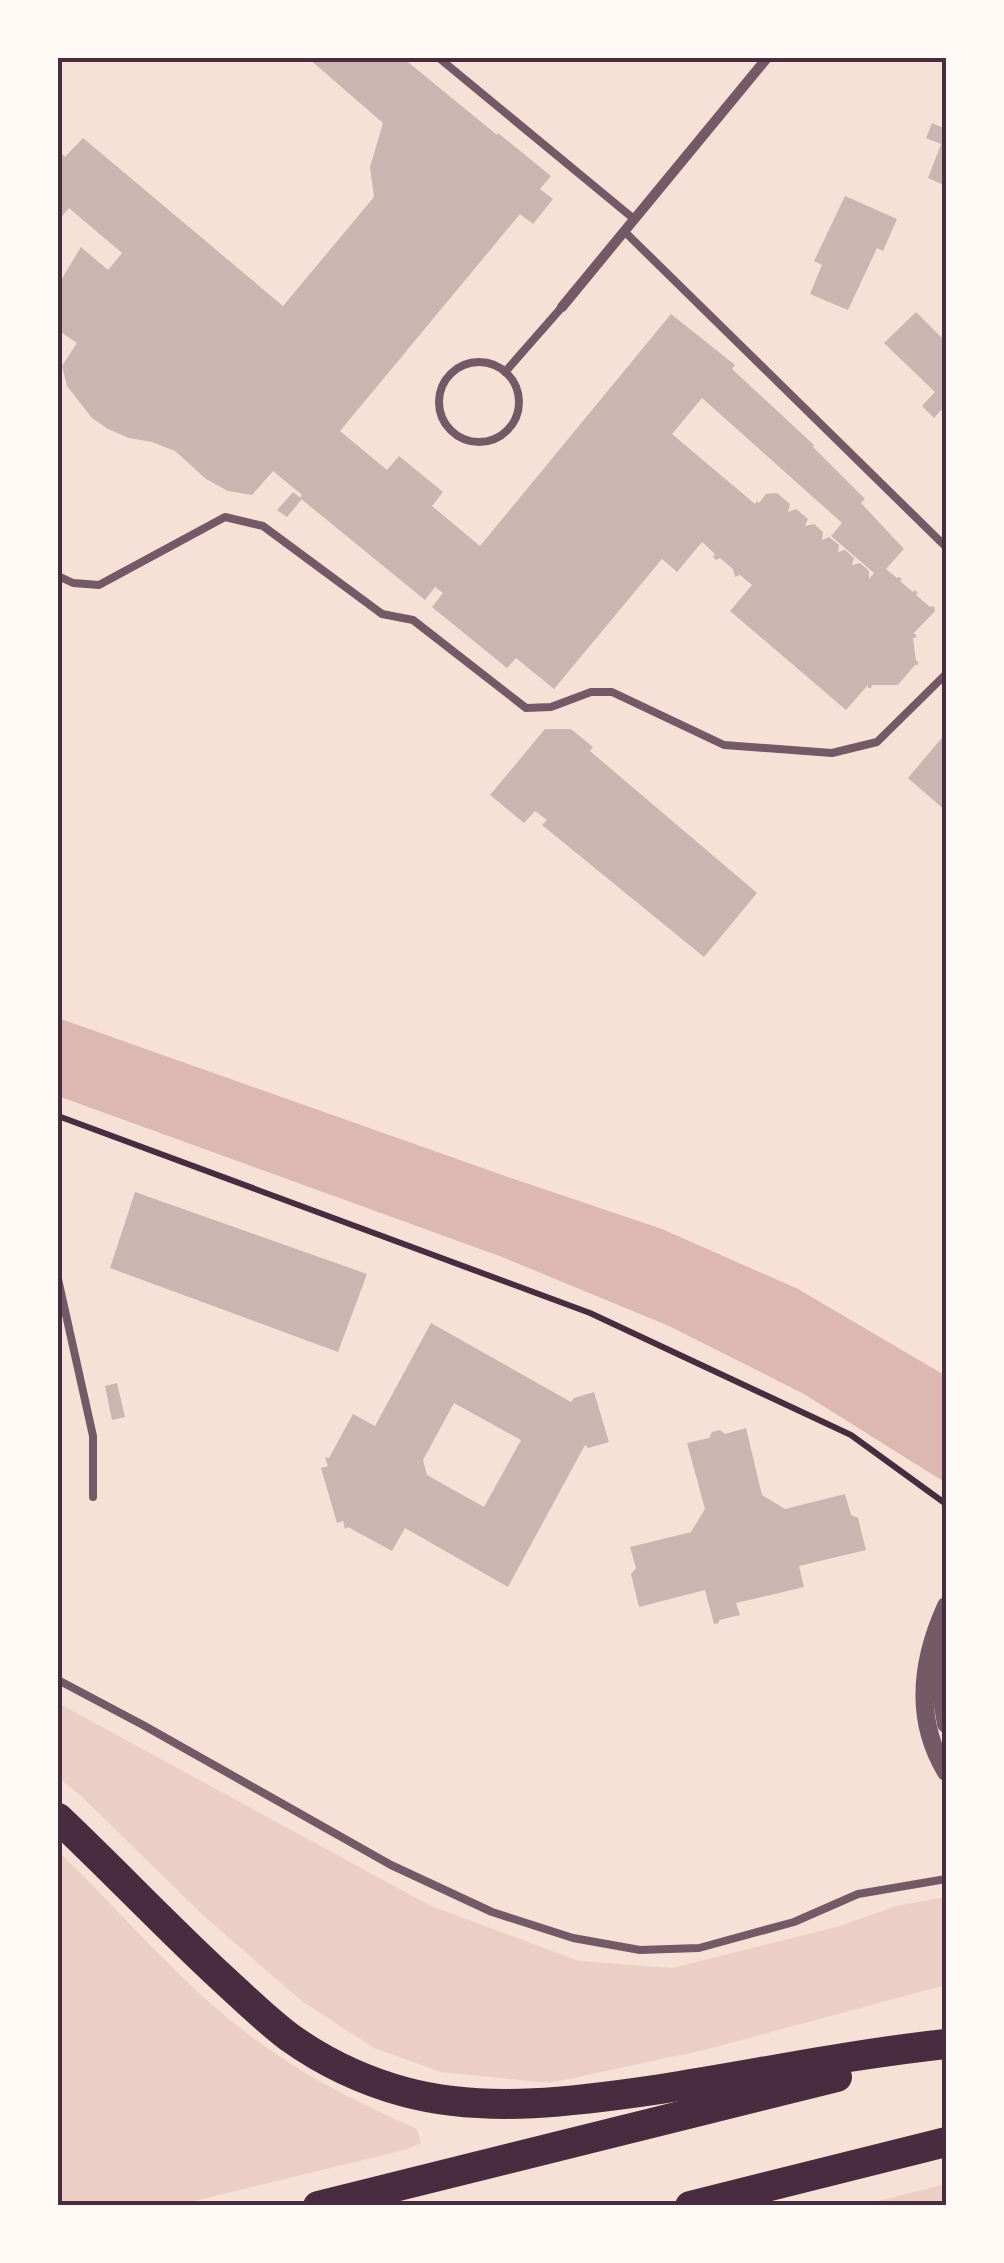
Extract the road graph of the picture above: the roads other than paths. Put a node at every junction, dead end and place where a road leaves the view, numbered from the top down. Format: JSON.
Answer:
{"nodes":[{"id":1,"x":439,"y":58,"type":"edge"},
{"id":2,"x":767,"y":58,"type":"edge"},
{"id":3,"x":634,"y":219,"type":"junction"},
{"id":4,"x":624,"y":231,"type":"junction"},
{"id":5,"x":562,"y":307,"type":"joint"},
{"id":6,"x":505,"y":372,"type":"junction"},
{"id":7,"x":946,"y":548,"type":"edge"},
{"id":8,"x":58,"y":576,"type":"edge"},
{"id":9,"x":946,"y":674,"type":"edge"},
{"id":10,"x":58,"y":1278,"type":"edge"},
{"id":11,"x":93,"y":1496,"type":"dead end"},
{"id":12,"x":943,"y":1614,"type":"edge"},
{"id":13,"x":58,"y":1680,"type":"edge"},
{"id":14,"x":946,"y":1724,"type":"edge"},
{"id":15,"x":946,"y":1772,"type":"edge"},
{"id":16,"x":58,"y":1818,"type":"edge"},
{"id":17,"x":946,"y":1879,"type":"edge"},
{"id":18,"x":946,"y":2047,"type":"edge"},
{"id":19,"x":946,"y":2142,"type":"edge"},
{"id":20,"x":318,"y":2206,"type":"edge"},
{"id":21,"x":690,"y":2206,"type":"edge"}],
"edges":[{"from":1,"to":3,"type":"lane"},
{"from":2,"to":3,"type":"street"},
{"from":3,"to":4,"type":"street"},
{"from":4,"to":5,"type":"street"},
{"from":4,"to":7,"type":"lane"},
{"from":5,"to":6,"type":"lane"},
{"from":6,"to":6,"type":"lane"},
{"from":8,"to":9,"type":"lane"},
{"from":10,"to":11,"type":"lane"},
{"from":12,"to":14,"type":"street"},
{"from":12,"to":15,"type":"street"},
{"from":13,"to":17,"type":"lane"},
{"from":16,"to":18,"type":"highway"},
{"from":18,"to":20,"type":"highway"},
{"from":19,"to":21,"type":"highway"}]}
